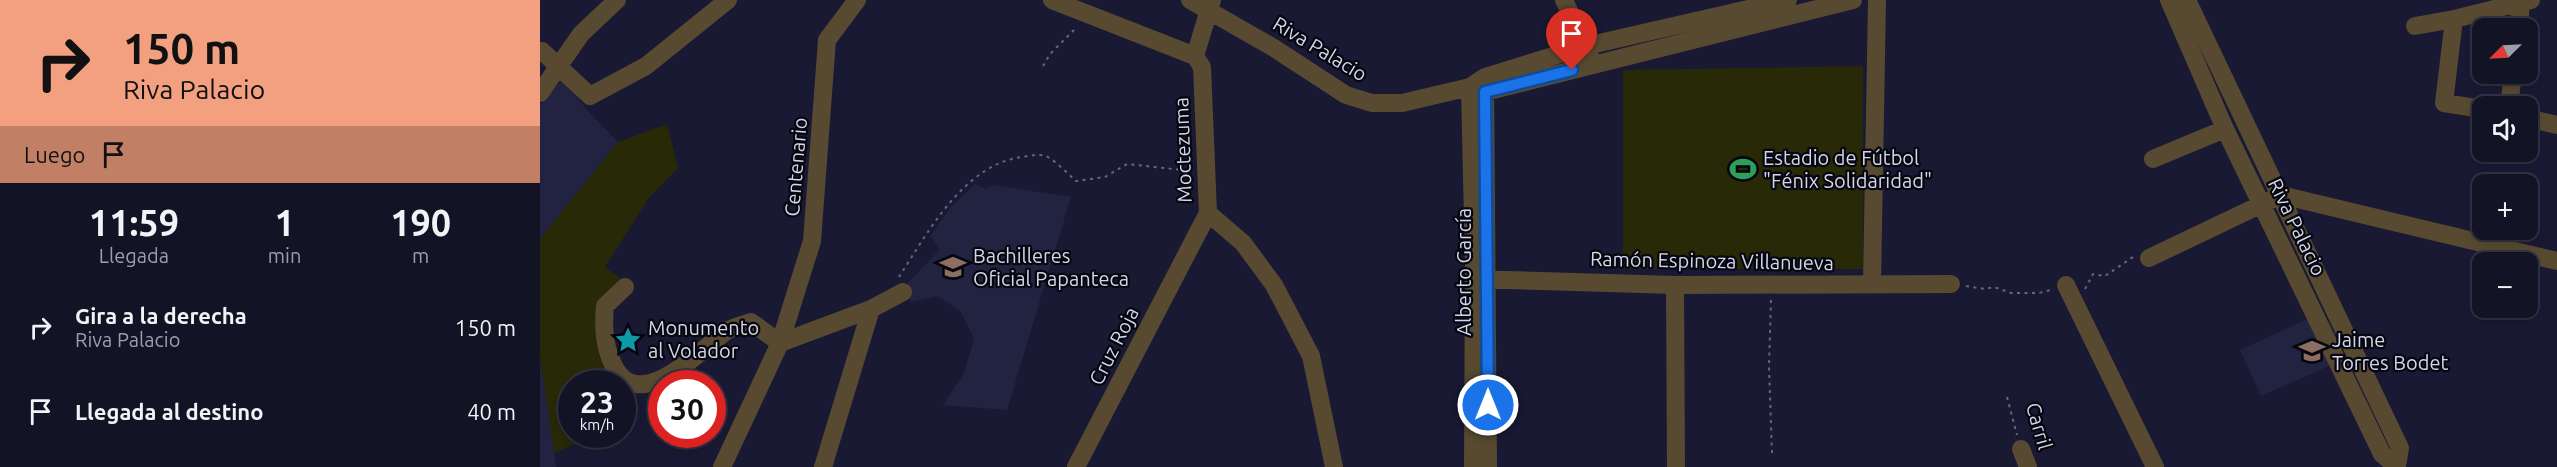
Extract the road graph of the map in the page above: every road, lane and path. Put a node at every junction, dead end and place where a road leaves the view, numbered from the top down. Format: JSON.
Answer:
{"nodes":[{"id":1,"x":617,"y":0,"type":"edge"},
{"id":2,"x":728,"y":0,"type":"edge"},
{"id":3,"x":857,"y":0,"type":"edge"},
{"id":4,"x":1052,"y":0,"type":"edge"},
{"id":5,"x":1190,"y":0,"type":"edge"},
{"id":6,"x":1564,"y":0,"type":"edge"},
{"id":7,"x":1788,"y":0,"type":"edge"},
{"id":8,"x":1853,"y":0,"type":"edge"},
{"id":9,"x":1877,"y":0,"type":"edge"},
{"id":10,"x":2169,"y":0,"type":"edge"},
{"id":11,"x":2187,"y":0,"type":"edge"},
{"id":12,"x":2525,"y":1,"type":"edge"},
{"id":13,"x":1823,"y":3,"type":"edge"},
{"id":14,"x":1210,"y":4,"type":"edge"},
{"id":15,"x":1086,"y":15,"type":"junction"},
{"id":16,"x":2521,"y":18,"type":"edge"},
{"id":17,"x":2454,"y":19,"type":"junction"},
{"id":18,"x":2415,"y":26,"type":"dead end"},
{"id":19,"x":581,"y":34,"type":"junction"},
{"id":20,"x":1586,"y":46,"type":"junction"},
{"id":21,"x":541,"y":52,"type":"edge"},
{"id":22,"x":1195,"y":56,"type":"junction"},
{"id":23,"x":559,"y":65,"type":"junction"},
{"id":24,"x":1593,"y":65,"type":"junction"},
{"id":25,"x":1043,"y":66,"type":"dead end"},
{"id":26,"x":1480,"y":86,"type":"junction"},
{"id":27,"x":540,"y":93,"type":"edge"},
{"id":28,"x":2233,"y":97,"type":"junction"},
{"id":29,"x":2215,"y":105,"type":"junction"},
{"id":30,"x":2472,"y":107,"type":"edge"},
{"id":31,"x":2538,"y":120,"type":"edge"},
{"id":32,"x":2557,"y":125,"type":"edge"},
{"id":33,"x":2225,"y":129,"type":"junction"},
{"id":34,"x":2153,"y":159,"type":"dead end"},
{"id":35,"x":1206,"y":173,"type":"junction"},
{"id":36,"x":2281,"y":195,"type":"junction"},
{"id":37,"x":2261,"y":204,"type":"junction"},
{"id":38,"x":1208,"y":213,"type":"junction"},
{"id":39,"x":2149,"y":258,"type":"dead end"},
{"id":40,"x":2557,"y":261,"type":"edge"},
{"id":41,"x":1480,"y":278,"type":"junction"},
{"id":42,"x":1872,"y":284,"type":"junction"},
{"id":43,"x":1951,"y":284,"type":"dead end"},
{"id":44,"x":1675,"y":285,"type":"junction"},
{"id":45,"x":2066,"y":285,"type":"dead end"},
{"id":46,"x":625,"y":286,"type":"dead end"},
{"id":47,"x":1772,"y":286,"type":"junction"},
{"id":48,"x":898,"y":294,"type":"joint"},
{"id":49,"x":871,"y":309,"type":"junction"},
{"id":50,"x":780,"y":343,"type":"junction"},
{"id":51,"x":2007,"y":397,"type":"dead end"},
{"id":52,"x":2021,"y":449,"type":"joint"},
{"id":53,"x":1772,"y":453,"type":"dead end"},
{"id":54,"x":722,"y":467,"type":"edge"},
{"id":55,"x":824,"y":467,"type":"edge"},
{"id":56,"x":1076,"y":467,"type":"edge"},
{"id":57,"x":1334,"y":467,"type":"edge"},
{"id":58,"x":1473,"y":467,"type":"edge"},
{"id":59,"x":1488,"y":467,"type":"edge"},
{"id":60,"x":1676,"y":467,"type":"edge"},
{"id":61,"x":2028,"y":467,"type":"edge"},
{"id":62,"x":2155,"y":467,"type":"edge"},
{"id":63,"x":2397,"y":467,"type":"edge"}],
"edges":[{"from":1,"to":19,"type":"street"},
{"from":2,"to":23,"type":"street"},
{"from":3,"to":50,"type":"street","name":"Centenario"},
{"from":4,"to":15,"type":"street"},
{"from":5,"to":14,"type":"street","name":"Riva Palacio"},
{"from":6,"to":20,"type":"street"},
{"from":7,"to":20,"type":"street","name":"Riva Palacio"},
{"from":8,"to":13,"type":"street","name":"Riva Palacio"},
{"from":9,"to":42,"type":"street"},
{"from":10,"to":29,"type":"street","name":"Riva Palacio"},
{"from":11,"to":28,"type":"street","name":"Riva Palacio"},
{"from":12,"to":16,"type":"street"},
{"from":12,"to":17,"type":"street"},
{"from":13,"to":24,"type":"street","name":"Riva Palacio"},
{"from":14,"to":22,"type":"street"},
{"from":14,"to":26,"type":"street","name":"Riva Palacio"},
{"from":15,"to":22,"type":"street"},
{"from":15,"to":25,"type":"path"},
{"from":17,"to":18,"type":"street"},
{"from":17,"to":30,"type":"street"},
{"from":19,"to":21,"type":"street"},
{"from":19,"to":23,"type":"street"},
{"from":20,"to":24,"type":"street"},
{"from":20,"to":26,"type":"street","name":"Riva Palacio"},
{"from":21,"to":23,"type":"street"},
{"from":22,"to":35,"type":"street","name":"Moctezuma"},
{"from":23,"to":27,"type":"street"},
{"from":24,"to":26,"type":"street","name":"Riva Palacio"},
{"from":26,"to":41,"type":"street","name":"Alberto García"},
{"from":28,"to":29,"type":"street"},
{"from":28,"to":36,"type":"street","name":"Riva Palacio"},
{"from":29,"to":33,"type":"street","name":"Riva Palacio"},
{"from":31,"to":32,"type":"street"},
{"from":33,"to":34,"type":"street"},
{"from":33,"to":37,"type":"street","name":"Riva Palacio"},
{"from":35,"to":38,"type":"street","name":"Moctezuma"},
{"from":35,"to":48,"type":"path"},
{"from":36,"to":37,"type":"street"},
{"from":36,"to":40,"type":"street"},
{"from":36,"to":63,"type":"street","name":"Riva Palacio"},
{"from":37,"to":39,"type":"street"},
{"from":37,"to":63,"type":"street","name":"Riva Palacio"},
{"from":38,"to":56,"type":"street","name":"Cruz Roja"},
{"from":38,"to":57,"type":"street","name":"Moctezuma"},
{"from":41,"to":44,"type":"street","name":"Ramón Espinoza Villanueva"},
{"from":41,"to":58,"type":"street","name":"Alberto García"},
{"from":41,"to":59,"type":"street","name":"Alberto García"},
{"from":42,"to":43,"type":"street","name":"Ramón Espinoza Villanueva"},
{"from":42,"to":47,"type":"street","name":"Ramón Espinoza Villanueva"},
{"from":44,"to":47,"type":"street","name":"Ramón Espinoza Villanueva"},
{"from":44,"to":60,"type":"street"},
{"from":45,"to":62,"type":"street"},
{"from":46,"to":50,"type":"street"},
{"from":47,"to":53,"type":"path"},
{"from":48,"to":49,"type":"street"},
{"from":49,"to":50,"type":"street"},
{"from":49,"to":55,"type":"street"},
{"from":50,"to":54,"type":"street","name":"Centenario"},
{"from":51,"to":52,"type":"path","name":"Carril"},
{"from":52,"to":61,"type":"street","name":"Carril"}]}
